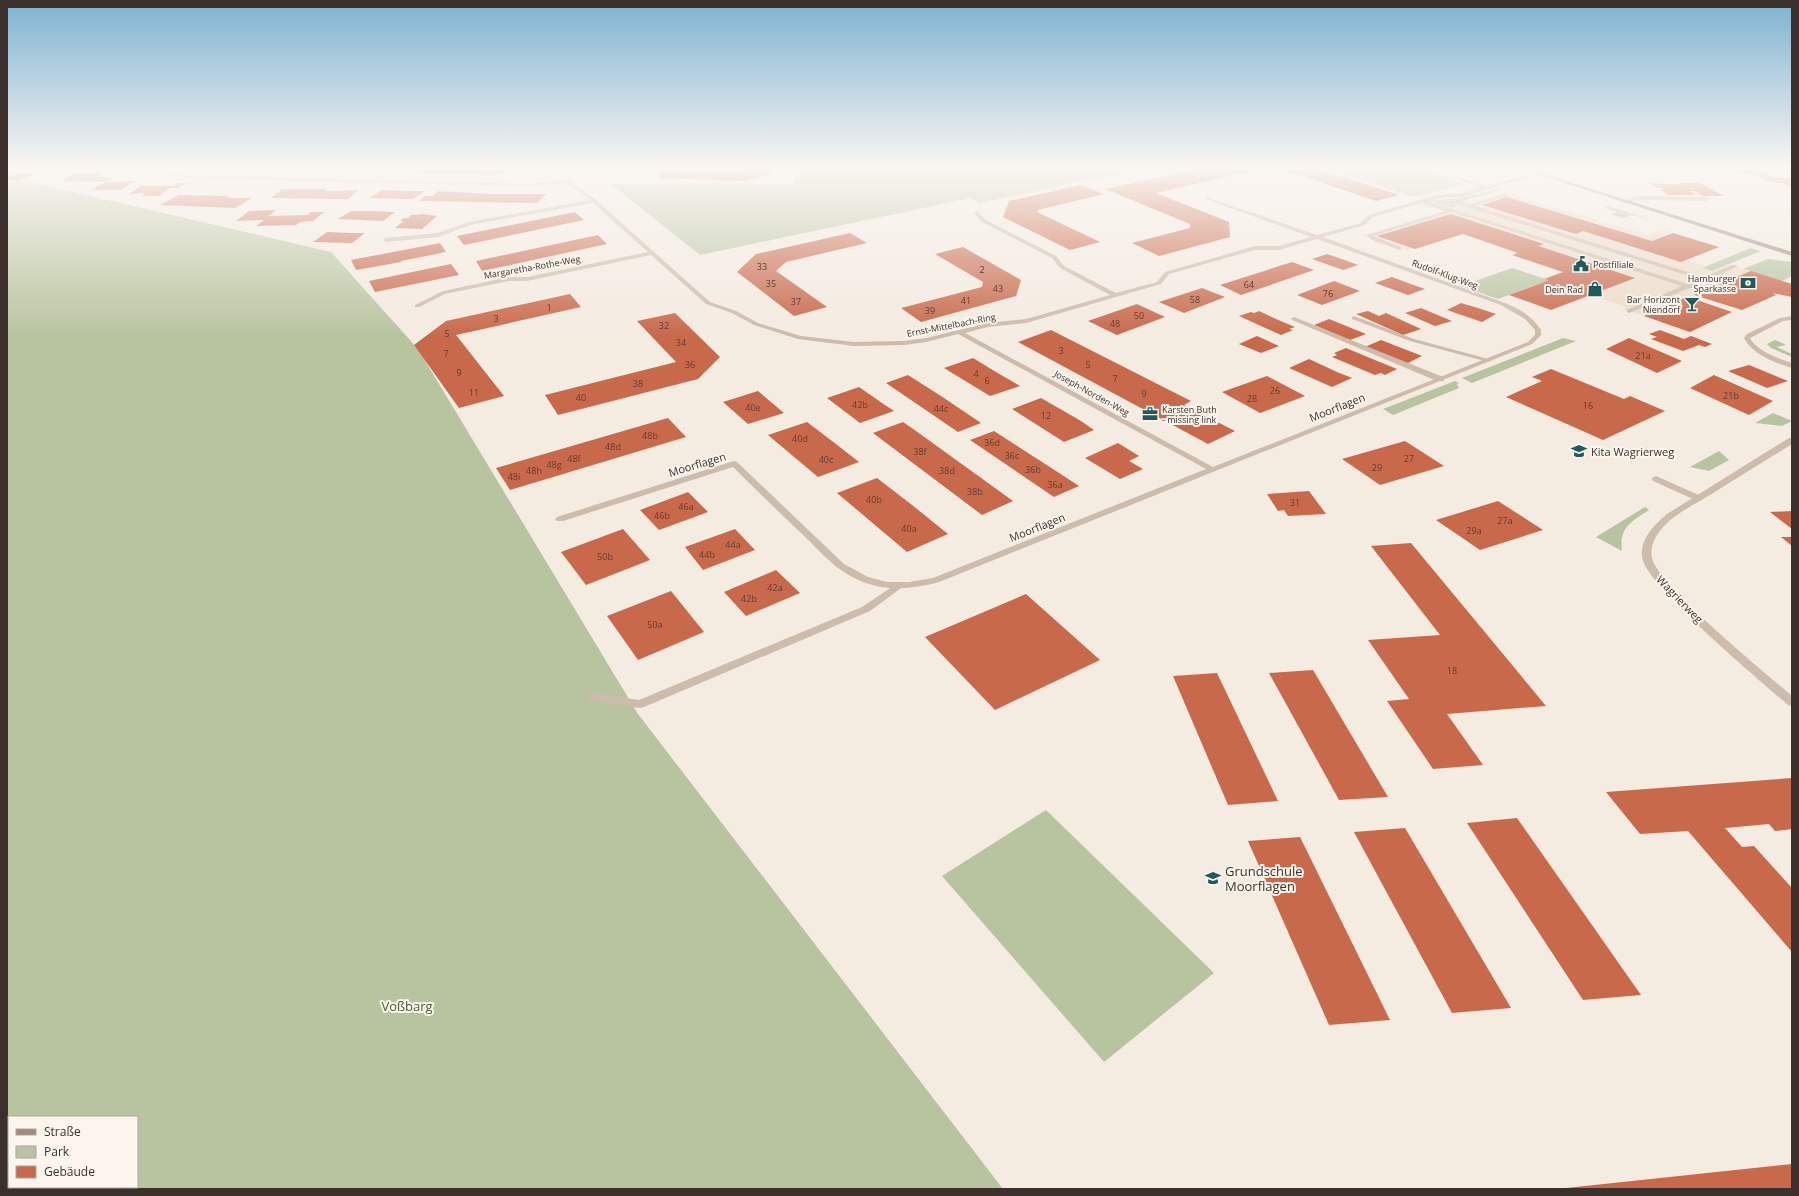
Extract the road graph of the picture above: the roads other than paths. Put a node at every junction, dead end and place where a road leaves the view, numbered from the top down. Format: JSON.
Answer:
{"nodes":[{"id":1,"x":467,"y":225,"type":"edge"},
{"id":2,"x":621,"y":225,"type":"edge"},
{"id":3,"x":991,"y":225,"type":"edge"},
{"id":4,"x":1280,"y":225,"type":"edge"},
{"id":5,"x":1360,"y":225,"type":"edge"},
{"id":6,"x":1401,"y":225,"type":"edge"},
{"id":7,"x":1503,"y":225,"type":"edge"},
{"id":8,"x":1530,"y":225,"type":"edge"},
{"id":9,"x":1699,"y":225,"type":"edge"},
{"id":10,"x":1316,"y":238,"type":"junction"},
{"id":11,"x":386,"y":240,"type":"dead end"},
{"id":12,"x":1395,"y":245,"type":"dead end"},
{"id":13,"x":652,"y":253,"type":"junction"},
{"id":14,"x":1792,"y":254,"type":"edge"},
{"id":15,"x":1735,"y":266,"type":"dead end"},
{"id":16,"x":1704,"y":279,"type":"junction"},
{"id":17,"x":1687,"y":286,"type":"junction"},
{"id":18,"x":1115,"y":295,"type":"junction"},
{"id":19,"x":417,"y":306,"type":"dead end"},
{"id":20,"x":1629,"y":311,"type":"dead end"},
{"id":21,"x":1354,"y":318,"type":"dead end"},
{"id":22,"x":1792,"y":318,"type":"edge"},
{"id":23,"x":1294,"y":319,"type":"dead end"},
{"id":24,"x":1538,"y":330,"type":"joint"},
{"id":25,"x":961,"y":333,"type":"junction"},
{"id":26,"x":1488,"y":360,"type":"junction"},
{"id":27,"x":1792,"y":366,"type":"edge"},
{"id":28,"x":1440,"y":379,"type":"junction"},
{"id":29,"x":1792,"y":440,"type":"edge"},
{"id":30,"x":1213,"y":470,"type":"junction"},
{"id":31,"x":1656,"y":479,"type":"dead end"},
{"id":32,"x":1698,"y":498,"type":"junction"},
{"id":33,"x":560,"y":519,"type":"dead end"},
{"id":34,"x":898,"y":586,"type":"junction"},
{"id":35,"x":594,"y":697,"type":"dead end"},
{"id":36,"x":1792,"y":702,"type":"edge"}],
"edges":[{"from":1,"to":11,"type":"street"},
{"from":2,"to":13,"type":"street","name":"Ernst-Mittelbach-Ring"},
{"from":3,"to":18,"type":"street"},
{"from":4,"to":10,"type":"street"},
{"from":5,"to":10,"type":"street","name":"Ernst-Mittelbach-Ring"},
{"from":6,"to":12,"type":"street"},
{"from":7,"to":17,"type":"street"},
{"from":8,"to":16,"type":"street"},
{"from":9,"to":14,"type":"street"},
{"from":10,"to":18,"type":"street","name":"Ernst-Mittelbach-Ring"},
{"from":10,"to":24,"type":"street","name":"Rudolf-Klug-Weg"},
{"from":13,"to":19,"type":"street","name":"Margaretha-Rothe-Weg"},
{"from":13,"to":25,"type":"street","name":"Ernst-Mittelbach-Ring"},
{"from":15,"to":16,"type":"street"},
{"from":16,"to":17,"type":"street"},
{"from":16,"to":17,"type":"street"},
{"from":17,"to":20,"type":"street"},
{"from":18,"to":25,"type":"street","name":"Ernst-Mittelbach-Ring"},
{"from":21,"to":26,"type":"street"},
{"from":22,"to":27,"type":"street"},
{"from":23,"to":28,"type":"street"},
{"from":24,"to":26,"type":"street","name":"Moorflagen"},
{"from":25,"to":30,"type":"street","name":"Joseph-Norden-Weg"},
{"from":26,"to":28,"type":"street","name":"Moorflagen"},
{"from":28,"to":30,"type":"street","name":"Moorflagen"},
{"from":29,"to":32,"type":"street","name":"Wagrierweg"},
{"from":30,"to":34,"type":"street","name":"Moorflagen"},
{"from":31,"to":32,"type":"street"},
{"from":32,"to":36,"type":"street","name":"Wagrierweg"},
{"from":33,"to":34,"type":"street","name":"Moorflagen"},
{"from":34,"to":35,"type":"street"}]}
